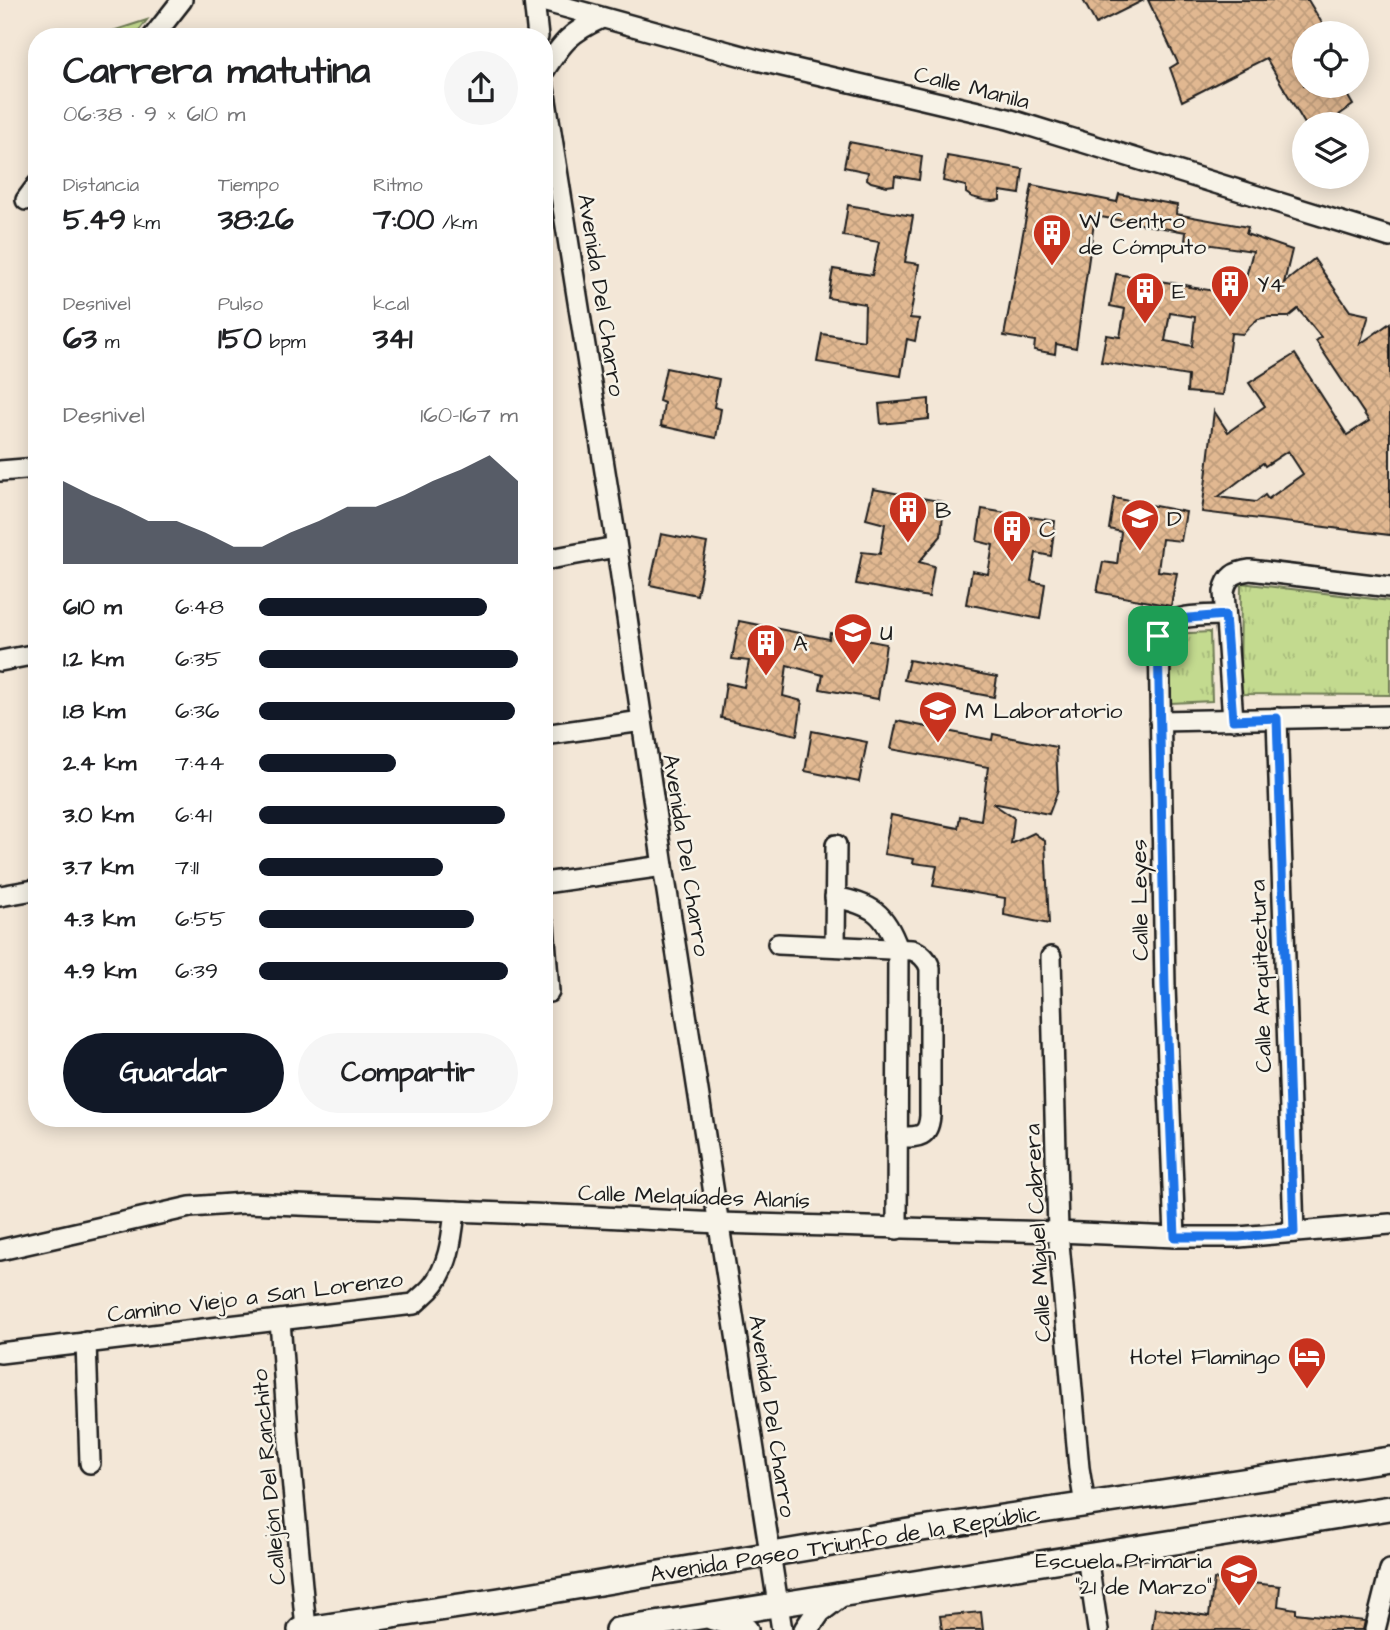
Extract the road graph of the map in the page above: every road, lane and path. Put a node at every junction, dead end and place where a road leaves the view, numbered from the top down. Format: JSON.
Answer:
{"nodes":[{"id":1,"x":182,"y":0,"type":"edge"},
{"id":2,"x":536,"y":0,"type":"edge"},
{"id":3,"x":602,"y":18,"type":"junction"},
{"id":4,"x":160,"y":28,"type":"edge"},
{"id":5,"x":538,"y":28,"type":"edge"},
{"id":6,"x":553,"y":57,"type":"edge"},
{"id":7,"x":553,"y":145,"type":"edge"},
{"id":8,"x":1390,"y":237,"type":"edge"},
{"id":9,"x":28,"y":469,"type":"edge"},
{"id":10,"x":0,"y":471,"type":"edge"},
{"id":11,"x":616,"y":547,"type":"junction"},
{"id":12,"x":553,"y":558,"type":"edge"},
{"id":13,"x":1390,"y":587,"type":"edge"},
{"id":14,"x":1225,"y":615,"type":"junction"},
{"id":15,"x":28,"y":655,"type":"edge"},
{"id":16,"x":0,"y":660,"type":"edge"},
{"id":17,"x":1390,"y":716,"type":"edge"},
{"id":18,"x":1277,"y":718,"type":"junction"},
{"id":19,"x":1233,"y":720,"type":"junction"},
{"id":20,"x":642,"y":721,"type":"junction"},
{"id":21,"x":1160,"y":721,"type":"junction"},
{"id":22,"x":553,"y":734,"type":"edge"},
{"id":23,"x":836,"y":845,"type":"dead end"},
{"id":24,"x":663,"y":866,"type":"junction"},
{"id":25,"x":553,"y":882,"type":"edge"},
{"id":26,"x":28,"y":891,"type":"edge"},
{"id":27,"x":0,"y":896,"type":"edge"},
{"id":28,"x":835,"y":897,"type":"junction"},
{"id":29,"x":778,"y":944,"type":"dead end"},
{"id":30,"x":835,"y":946,"type":"junction"},
{"id":31,"x":898,"y":949,"type":"junction"},
{"id":32,"x":1051,"y":957,"type":"dead end"},
{"id":33,"x":897,"y":1137,"type":"junction"},
{"id":34,"x":455,"y":1211,"type":"junction"},
{"id":35,"x":719,"y":1223,"type":"junction"},
{"id":36,"x":1390,"y":1224,"type":"edge"},
{"id":37,"x":897,"y":1228,"type":"junction"},
{"id":38,"x":1058,"y":1232,"type":"junction"},
{"id":39,"x":1294,"y":1232,"type":"junction"},
{"id":40,"x":1175,"y":1237,"type":"junction"},
{"id":41,"x":0,"y":1250,"type":"edge"},
{"id":42,"x":280,"y":1321,"type":"junction"},
{"id":43,"x":86,"y":1342,"type":"junction"},
{"id":44,"x":0,"y":1353,"type":"edge"},
{"id":45,"x":1390,"y":1459,"type":"edge"},
{"id":46,"x":90,"y":1463,"type":"dead end"},
{"id":47,"x":1086,"y":1505,"type":"junction"},
{"id":48,"x":1390,"y":1508,"type":"edge"},
{"id":49,"x":770,"y":1554,"type":"junction"},
{"id":50,"x":1087,"y":1556,"type":"junction"},
{"id":51,"x":1390,"y":1570,"type":"edge"},
{"id":52,"x":841,"y":1594,"type":"junction"},
{"id":53,"x":778,"y":1605,"type":"junction"},
{"id":54,"x":706,"y":1616,"type":"junction"},
{"id":55,"x":303,"y":1630,"type":"edge"},
{"id":56,"x":617,"y":1630,"type":"edge"},
{"id":57,"x":746,"y":1630,"type":"edge"},
{"id":58,"x":782,"y":1630,"type":"edge"},
{"id":59,"x":806,"y":1630,"type":"edge"},
{"id":60,"x":1098,"y":1630,"type":"edge"},
{"id":61,"x":1375,"y":1630,"type":"edge"}],
"edges":[{"from":1,"to":4,"type":"street"},
{"from":2,"to":3,"type":"street","name":"Calle Manila"},
{"from":2,"to":5,"type":"street"},
{"from":3,"to":6,"type":"street"},
{"from":3,"to":8,"type":"street","name":"Calle Manila"},
{"from":7,"to":11,"type":"street","name":"Avenida Del Charro"},
{"from":9,"to":10,"type":"street"},
{"from":11,"to":12,"type":"street"},
{"from":11,"to":20,"type":"street","name":"Avenida Del Charro"},
{"from":13,"to":14,"type":"street"},
{"from":14,"to":19,"type":"street"},
{"from":14,"to":21,"type":"street","name":"Calle Leyes"},
{"from":15,"to":16,"type":"street"},
{"from":17,"to":18,"type":"street"},
{"from":18,"to":19,"type":"street"},
{"from":18,"to":39,"type":"street","name":"Calle Arquitectura"},
{"from":19,"to":21,"type":"street"},
{"from":20,"to":22,"type":"street"},
{"from":20,"to":24,"type":"street","name":"Avenida Del Charro"},
{"from":21,"to":40,"type":"street","name":"Calle Leyes"},
{"from":23,"to":28,"type":"street"},
{"from":24,"to":25,"type":"street"},
{"from":24,"to":35,"type":"street","name":"Avenida Del Charro"},
{"from":26,"to":27,"type":"street"},
{"from":28,"to":30,"type":"street"},
{"from":28,"to":31,"type":"street"},
{"from":29,"to":30,"type":"street"},
{"from":30,"to":31,"type":"street"},
{"from":31,"to":33,"type":"street"},
{"from":31,"to":33,"type":"street"},
{"from":32,"to":38,"type":"street","name":"Calle Miguel Cabrera"},
{"from":33,"to":37,"type":"street"},
{"from":34,"to":35,"type":"street","name":"Calle Melquíades Alanís"},
{"from":34,"to":41,"type":"street","name":"Calle Melquíades Alanís"},
{"from":34,"to":42,"type":"street","name":"Camino Viejo a San Lorenzo"},
{"from":35,"to":37,"type":"street","name":"Calle Melquíades Alanís"},
{"from":35,"to":49,"type":"street","name":"Avenida Del Charro"},
{"from":36,"to":39,"type":"street","name":"Calle Melquíades Alanís"},
{"from":37,"to":38,"type":"street","name":"Calle Melquíades Alanís"},
{"from":38,"to":40,"type":"street","name":"Calle Melquíades Alanís"},
{"from":38,"to":47,"type":"street","name":"Calle Miguel Cabrera"},
{"from":39,"to":40,"type":"street","name":"Calle Melquíades Alanís"},
{"from":42,"to":43,"type":"street","name":"Camino Viejo a San Lorenzo"},
{"from":42,"to":55,"type":"street","name":"Callejón Del Ranchito"},
{"from":43,"to":44,"type":"street","name":"Camino Viejo a San Lorenzo"},
{"from":43,"to":46,"type":"street"},
{"from":45,"to":47,"type":"main road","name":"Avenida Paseo Triunfo de la Repúblic"},
{"from":47,"to":49,"type":"main road","name":"Avenida Paseo Triunfo de la Repúblic"},
{"from":48,"to":50,"type":"main road"},
{"from":49,"to":53,"type":"street","name":"Avenida Del Charro"},
{"from":49,"to":55,"type":"main road","name":"Avenida Paseo Triunfo de la Repúblic"},
{"from":50,"to":52,"type":"main road"},
{"from":50,"to":60,"type":"street"},
{"from":51,"to":61,"type":"street"},
{"from":52,"to":53,"type":"main road"},
{"from":52,"to":59,"type":"main road"},
{"from":53,"to":54,"type":"main road"},
{"from":53,"to":58,"type":"street","name":"Avenida Del Charro"},
{"from":54,"to":56,"type":"main road"},
{"from":54,"to":57,"type":"main road"}]}
